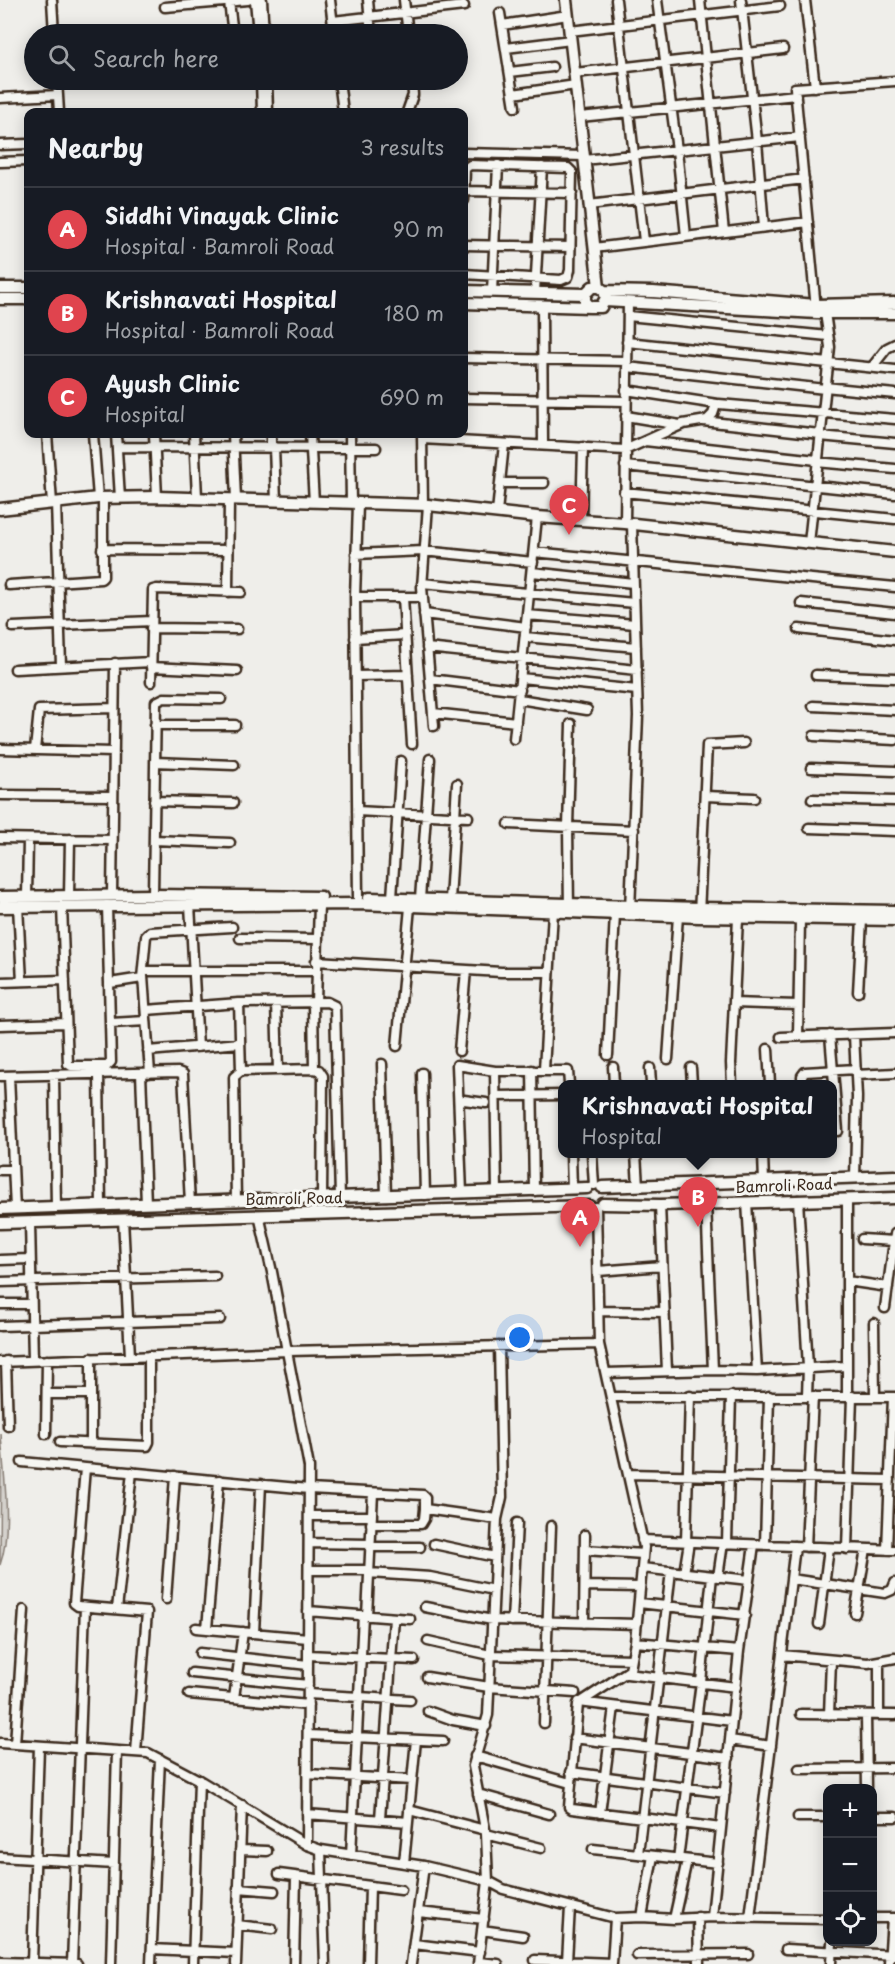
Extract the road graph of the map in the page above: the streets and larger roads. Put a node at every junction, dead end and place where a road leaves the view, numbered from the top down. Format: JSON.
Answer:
{"nodes":[{"id":1,"x":52,"y":0,"type":"edge"},
{"id":2,"x":249,"y":0,"type":"edge"},
{"id":3,"x":255,"y":0,"type":"edge"},
{"id":4,"x":262,"y":0,"type":"edge"},
{"id":5,"x":330,"y":0,"type":"edge"},
{"id":6,"x":368,"y":0,"type":"edge"},
{"id":7,"x":404,"y":0,"type":"edge"},
{"id":8,"x":566,"y":0,"type":"edge"},
{"id":9,"x":616,"y":0,"type":"edge"},
{"id":10,"x":657,"y":0,"type":"edge"},
{"id":11,"x":700,"y":0,"type":"edge"},
{"id":12,"x":741,"y":0,"type":"edge"},
{"id":13,"x":805,"y":0,"type":"edge"},
{"id":14,"x":230,"y":2,"type":"junction"},
{"id":15,"x":464,"y":6,"type":"dead end"},
{"id":16,"x":780,"y":6,"type":"dead end"},
{"id":17,"x":165,"y":7,"type":"dead end"},
{"id":18,"x":742,"y":11,"type":"junction"},
{"id":19,"x":405,"y":13,"type":"junction"},
{"id":20,"x":500,"y":13,"type":"dead end"},
{"id":21,"x":568,"y":15,"type":"junction"},
{"id":22,"x":702,"y":15,"type":"junction"},
{"id":23,"x":369,"y":17,"type":"junction"},
{"id":24,"x":660,"y":20,"type":"junction"},
{"id":25,"x":333,"y":21,"type":"junction"},
{"id":26,"x":53,"y":24,"type":"edge"},
{"id":27,"x":232,"y":24,"type":"edge"},
{"id":28,"x":257,"y":24,"type":"edge"},
{"id":29,"x":263,"y":24,"type":"edge"},
{"id":30,"x":333,"y":24,"type":"edge"},
{"id":31,"x":370,"y":24,"type":"edge"},
{"id":32,"x":407,"y":24,"type":"edge"},
{"id":33,"x":619,"y":25,"type":"junction"},
{"id":34,"x":502,"y":26,"type":"junction"},
{"id":35,"x":570,"y":35,"type":"junction"},
{"id":36,"x":506,"y":48,"type":"junction"},
{"id":37,"x":783,"y":49,"type":"dead end"},
{"id":38,"x":747,"y":53,"type":"junction"},
{"id":39,"x":707,"y":58,"type":"junction"},
{"id":40,"x":665,"y":63,"type":"junction"},
{"id":41,"x":552,"y":67,"type":"dead end"},
{"id":42,"x":624,"y":68,"type":"junction"},
{"id":43,"x":510,"y":72,"type":"junction"},
{"id":44,"x":575,"y":79,"type":"junction"},
{"id":45,"x":895,"y":81,"type":"edge"},
{"id":46,"x":814,"y":87,"type":"junction"},
{"id":47,"x":58,"y":90,"type":"edge"},
{"id":48,"x":261,"y":90,"type":"edge"},
{"id":49,"x":267,"y":90,"type":"edge"},
{"id":50,"x":340,"y":90,"type":"edge"},
{"id":51,"x":413,"y":90,"type":"edge"},
{"id":52,"x":513,"y":94,"type":"junction"},
{"id":53,"x":58,"y":95,"type":"junction"},
{"id":54,"x":796,"y":95,"type":"junction"},
{"id":55,"x":0,"y":98,"type":"edge"},
{"id":56,"x":751,"y":99,"type":"junction"},
{"id":57,"x":712,"y":103,"type":"junction"},
{"id":58,"x":515,"y":107,"type":"dead end"},
{"id":59,"x":59,"y":108,"type":"edge"},
{"id":60,"x":262,"y":108,"type":"edge"},
{"id":61,"x":268,"y":108,"type":"edge"},
{"id":62,"x":342,"y":108,"type":"edge"},
{"id":63,"x":408,"y":108,"type":"edge"},
{"id":64,"x":671,"y":108,"type":"junction"},
{"id":65,"x":629,"y":112,"type":"junction"},
{"id":66,"x":579,"y":117,"type":"junction"},
{"id":67,"x":800,"y":137,"type":"junction"},
{"id":68,"x":757,"y":141,"type":"junction"},
{"id":69,"x":24,"y":144,"type":"edge"},
{"id":70,"x":0,"y":145,"type":"edge"},
{"id":71,"x":716,"y":146,"type":"junction"},
{"id":72,"x":677,"y":150,"type":"junction"},
{"id":73,"x":468,"y":153,"type":"edge"},
{"id":74,"x":634,"y":155,"type":"junction"},
{"id":75,"x":584,"y":158,"type":"junction"},
{"id":76,"x":24,"y":161,"type":"edge"},
{"id":77,"x":0,"y":162,"type":"edge"},
{"id":78,"x":498,"y":165,"type":"junction"},
{"id":79,"x":468,"y":166,"type":"edge"},
{"id":80,"x":542,"y":167,"type":"junction"},
{"id":81,"x":804,"y":179,"type":"junction"},
{"id":82,"x":761,"y":184,"type":"junction"},
{"id":83,"x":721,"y":189,"type":"junction"},
{"id":84,"x":468,"y":191,"type":"edge"},
{"id":85,"x":497,"y":191,"type":"junction"},
{"id":86,"x":540,"y":192,"type":"junction"},
{"id":87,"x":572,"y":193,"type":"junction"},
{"id":88,"x":681,"y":194,"type":"junction"},
{"id":89,"x":639,"y":199,"type":"junction"},
{"id":90,"x":589,"y":205,"type":"junction"},
{"id":91,"x":808,"y":222,"type":"junction"},
{"id":92,"x":764,"y":227,"type":"junction"},
{"id":93,"x":724,"y":232,"type":"junction"},
{"id":94,"x":686,"y":236,"type":"junction"},
{"id":95,"x":644,"y":241,"type":"junction"},
{"id":96,"x":468,"y":245,"type":"edge"},
{"id":97,"x":494,"y":245,"type":"junction"},
{"id":98,"x":537,"y":246,"type":"junction"},
{"id":99,"x":570,"y":247,"type":"junction"},
{"id":100,"x":594,"y":248,"type":"junction"},
{"id":101,"x":468,"y":274,"type":"edge"},
{"id":102,"x":493,"y":277,"type":"junction"},
{"id":103,"x":536,"y":279,"type":"junction"},
{"id":104,"x":0,"y":288,"type":"edge"},
{"id":105,"x":24,"y":288,"type":"edge"},
{"id":106,"x":468,"y":291,"type":"edge"},
{"id":107,"x":492,"y":292,"type":"junction"},
{"id":108,"x":535,"y":293,"type":"junction"},
{"id":109,"x":603,"y":293,"type":"junction"},
{"id":110,"x":585,"y":294,"type":"junction"},
{"id":111,"x":0,"y":299,"type":"edge"},
{"id":112,"x":24,"y":299,"type":"edge"},
{"id":113,"x":628,"y":302,"type":"junction"},
{"id":114,"x":468,"y":303,"type":"edge"},
{"id":115,"x":895,"y":303,"type":"edge"},
{"id":116,"x":542,"y":305,"type":"junction"},
{"id":117,"x":590,"y":307,"type":"junction"},
{"id":118,"x":819,"y":310,"type":"junction"},
{"id":119,"x":895,"y":313,"type":"edge"},
{"id":120,"x":628,"y":316,"type":"junction"},
{"id":121,"x":828,"y":336,"type":"junction"},
{"id":122,"x":627,"y":342,"type":"junction"},
{"id":123,"x":895,"y":344,"type":"edge"},
{"id":124,"x":468,"y":358,"type":"edge"},
{"id":125,"x":543,"y":359,"type":"junction"},
{"id":126,"x":828,"y":363,"type":"junction"},
{"id":127,"x":627,"y":364,"type":"junction"},
{"id":128,"x":872,"y":367,"type":"junction"},
{"id":129,"x":895,"y":370,"type":"edge"},
{"id":130,"x":825,"y":388,"type":"junction"},
{"id":131,"x":626,"y":390,"type":"junction"},
{"id":132,"x":895,"y":394,"type":"edge"},
{"id":133,"x":468,"y":399,"type":"edge"},
{"id":134,"x":543,"y":400,"type":"junction"},
{"id":135,"x":626,"y":401,"type":"junction"},
{"id":136,"x":717,"y":404,"type":"junction"},
{"id":137,"x":822,"y":412,"type":"junction"},
{"id":138,"x":626,"y":416,"type":"junction"},
{"id":139,"x":895,"y":419,"type":"edge"},
{"id":140,"x":703,"y":421,"type":"junction"},
{"id":141,"x":680,"y":425,"type":"junction"},
{"id":142,"x":820,"y":435,"type":"junction"},
{"id":143,"x":47,"y":438,"type":"edge"},
{"id":144,"x":93,"y":438,"type":"edge"},
{"id":145,"x":116,"y":438,"type":"edge"},
{"id":146,"x":154,"y":438,"type":"edge"},
{"id":147,"x":194,"y":438,"type":"edge"},
{"id":148,"x":233,"y":438,"type":"edge"},
{"id":149,"x":271,"y":438,"type":"edge"},
{"id":150,"x":310,"y":438,"type":"edge"},
{"id":151,"x":350,"y":438,"type":"edge"},
{"id":152,"x":422,"y":438,"type":"edge"},
{"id":153,"x":442,"y":438,"type":"edge"},
{"id":154,"x":645,"y":441,"type":"junction"},
{"id":155,"x":895,"y":443,"type":"edge"},
{"id":156,"x":504,"y":444,"type":"junction"},
{"id":157,"x":543,"y":445,"type":"junction"},
{"id":158,"x":117,"y":447,"type":"junction"},
{"id":159,"x":155,"y":447,"type":"junction"},
{"id":160,"x":195,"y":447,"type":"junction"},
{"id":161,"x":234,"y":447,"type":"junction"},
{"id":162,"x":273,"y":447,"type":"junction"},
{"id":163,"x":311,"y":447,"type":"junction"},
{"id":164,"x":583,"y":447,"type":"junction"},
{"id":165,"x":351,"y":448,"type":"junction"},
{"id":166,"x":376,"y":448,"type":"dead end"},
{"id":167,"x":625,"y":450,"type":"junction"},
{"id":168,"x":817,"y":461,"type":"junction"},
{"id":169,"x":625,"y":466,"type":"junction"},
{"id":170,"x":895,"y":469,"type":"edge"},
{"id":171,"x":500,"y":483,"type":"junction"},
{"id":172,"x":544,"y":483,"type":"dead end"},
{"id":173,"x":814,"y":486,"type":"junction"},
{"id":174,"x":624,"y":492,"type":"junction"},
{"id":175,"x":895,"y":494,"type":"edge"},
{"id":176,"x":157,"y":497,"type":"junction"},
{"id":177,"x":197,"y":497,"type":"junction"},
{"id":178,"x":100,"y":498,"type":"junction"},
{"id":179,"x":120,"y":498,"type":"junction"},
{"id":180,"x":233,"y":499,"type":"junction"},
{"id":181,"x":276,"y":501,"type":"junction"},
{"id":182,"x":54,"y":502,"type":"junction"},
{"id":183,"x":314,"y":502,"type":"junction"},
{"id":184,"x":355,"y":503,"type":"junction"},
{"id":185,"x":425,"y":505,"type":"junction"},
{"id":186,"x":0,"y":509,"type":"edge"},
{"id":187,"x":811,"y":510,"type":"junction"},
{"id":188,"x":497,"y":512,"type":"junction"},
{"id":189,"x":537,"y":516,"type":"junction"},
{"id":190,"x":895,"y":519,"type":"edge"},
{"id":191,"x":581,"y":520,"type":"junction"},
{"id":192,"x":628,"y":523,"type":"junction"},
{"id":193,"x":808,"y":543,"type":"junction"},
{"id":194,"x":102,"y":549,"type":"junction"},
{"id":195,"x":228,"y":550,"type":"junction"},
{"id":196,"x":423,"y":551,"type":"junction"},
{"id":197,"x":534,"y":552,"type":"junction"},
{"id":198,"x":895,"y":552,"type":"edge"},
{"id":199,"x":356,"y":554,"type":"junction"},
{"id":200,"x":533,"y":562,"type":"junction"},
{"id":201,"x":633,"y":562,"type":"junction"},
{"id":202,"x":532,"y":572,"type":"junction"},
{"id":203,"x":58,"y":582,"type":"junction"},
{"id":204,"x":422,"y":583,"type":"junction"},
{"id":205,"x":633,"y":583,"type":"junction"},
{"id":206,"x":9,"y":585,"type":"dead end"},
{"id":207,"x":895,"y":587,"type":"edge"},
{"id":208,"x":228,"y":592,"type":"junction"},
{"id":209,"x":241,"y":592,"type":"dead end"},
{"id":210,"x":530,"y":594,"type":"junction"},
{"id":211,"x":355,"y":597,"type":"junction"},
{"id":212,"x":403,"y":597,"type":"junction"},
{"id":213,"x":423,"y":597,"type":"junction"},
{"id":214,"x":634,"y":603,"type":"junction"},
{"id":215,"x":801,"y":603,"type":"dead end"},
{"id":216,"x":895,"y":613,"type":"edge"},
{"id":217,"x":424,"y":614,"type":"junction"},
{"id":218,"x":527,"y":615,"type":"junction"},
{"id":219,"x":60,"y":624,"type":"junction"},
{"id":220,"x":152,"y":624,"type":"junction"},
{"id":221,"x":635,"y":624,"type":"junction"},
{"id":222,"x":14,"y":627,"type":"dead end"},
{"id":223,"x":526,"y":627,"type":"junction"},
{"id":224,"x":237,"y":629,"type":"dead end"},
{"id":225,"x":799,"y":629,"type":"dead end"},
{"id":226,"x":405,"y":635,"type":"junction"},
{"id":227,"x":525,"y":637,"type":"junction"},
{"id":228,"x":355,"y":638,"type":"junction"},
{"id":229,"x":895,"y":639,"type":"edge"},
{"id":230,"x":636,"y":647,"type":"junction"},
{"id":231,"x":427,"y":648,"type":"junction"},
{"id":232,"x":523,"y":658,"type":"junction"},
{"id":233,"x":115,"y":663,"type":"junction"},
{"id":234,"x":151,"y":664,"type":"junction"},
{"id":235,"x":61,"y":666,"type":"junction"},
{"id":236,"x":15,"y":669,"type":"dead end"},
{"id":237,"x":637,"y":670,"type":"junction"},
{"id":238,"x":237,"y":671,"type":"dead end"},
{"id":239,"x":408,"y":675,"type":"junction"},
{"id":240,"x":816,"y":675,"type":"dead end"},
{"id":241,"x":356,"y":676,"type":"junction"},
{"id":242,"x":521,"y":678,"type":"junction"},
{"id":243,"x":895,"y":678,"type":"edge"},
{"id":244,"x":430,"y":679,"type":"junction"},
{"id":245,"x":150,"y":682,"type":"dead end"},
{"id":246,"x":638,"y":690,"type":"junction"},
{"id":247,"x":519,"y":694,"type":"junction"},
{"id":248,"x":222,"y":699,"type":"dead end"},
{"id":249,"x":813,"y":706,"type":"dead end"},
{"id":250,"x":114,"y":708,"type":"junction"},
{"id":251,"x":587,"y":710,"type":"dead end"},
{"id":252,"x":895,"y":710,"type":"edge"},
{"id":253,"x":433,"y":713,"type":"junction"},
{"id":254,"x":516,"y":722,"type":"junction"},
{"id":255,"x":155,"y":724,"type":"junction"},
{"id":256,"x":571,"y":724,"type":"dead end"},
{"id":257,"x":235,"y":725,"type":"dead end"},
{"id":258,"x":434,"y":726,"type":"dead end"},
{"id":259,"x":814,"y":736,"type":"dead end"},
{"id":260,"x":514,"y":738,"type":"dead end"},
{"id":261,"x":895,"y":740,"type":"edge"},
{"id":262,"x":744,"y":743,"type":"dead end"},
{"id":263,"x":412,"y":744,"type":"dead end"},
{"id":264,"x":0,"y":749,"type":"edge"},
{"id":265,"x":35,"y":750,"type":"junction"},
{"id":266,"x":113,"y":752,"type":"junction"},
{"id":267,"x":430,"y":759,"type":"dead end"},
{"id":268,"x":401,"y":761,"type":"dead end"},
{"id":269,"x":154,"y":762,"type":"junction"},
{"id":270,"x":234,"y":765,"type":"dead end"},
{"id":271,"x":811,"y":768,"type":"dead end"},
{"id":272,"x":895,"y":771,"type":"edge"},
{"id":273,"x":457,"y":784,"type":"dead end"},
{"id":274,"x":0,"y":795,"type":"edge"},
{"id":275,"x":113,"y":796,"type":"junction"},
{"id":276,"x":705,"y":796,"type":"junction"},
{"id":277,"x":754,"y":798,"type":"dead end"},
{"id":278,"x":812,"y":799,"type":"dead end"},
{"id":279,"x":154,"y":801,"type":"junction"},
{"id":280,"x":895,"y":801,"type":"edge"},
{"id":281,"x":233,"y":803,"type":"dead end"},
{"id":282,"x":357,"y":812,"type":"junction"},
{"id":283,"x":398,"y":813,"type":"junction"},
{"id":284,"x":427,"y":815,"type":"junction"},
{"id":285,"x":454,"y":816,"type":"junction"},
{"id":286,"x":468,"y":817,"type":"dead end"},
{"id":287,"x":509,"y":824,"type":"dead end"},
{"id":288,"x":568,"y":827,"type":"junction"},
{"id":289,"x":809,"y":828,"type":"dead end"},
{"id":290,"x":634,"y":830,"type":"junction"},
{"id":291,"x":895,"y":831,"type":"edge"},
{"id":292,"x":0,"y":838,"type":"edge"},
{"id":293,"x":28,"y":839,"type":"junction"},
{"id":294,"x":70,"y":839,"type":"junction"},
{"id":295,"x":112,"y":840,"type":"junction"},
{"id":296,"x":154,"y":840,"type":"junction"},
{"id":297,"x":230,"y":843,"type":"dead end"},
{"id":298,"x":153,"y":895,"type":"junction"},
{"id":299,"x":69,"y":896,"type":"junction"},
{"id":300,"x":0,"y":897,"type":"edge"},
{"id":301,"x":27,"y":897,"type":"junction"},
{"id":302,"x":358,"y":898,"type":"junction"},
{"id":303,"x":393,"y":898,"type":"junction"},
{"id":304,"x":420,"y":899,"type":"junction"},
{"id":305,"x":450,"y":900,"type":"junction"},
{"id":306,"x":110,"y":901,"type":"junction"},
{"id":307,"x":319,"y":904,"type":"junction"},
{"id":308,"x":190,"y":905,"type":"junction"},
{"id":309,"x":18,"y":906,"type":"junction"},
{"id":310,"x":62,"y":906,"type":"junction"},
{"id":311,"x":0,"y":907,"type":"edge"},
{"id":312,"x":410,"y":907,"type":"junction"},
{"id":313,"x":569,"y":907,"type":"junction"},
{"id":314,"x":630,"y":909,"type":"junction"},
{"id":315,"x":553,"y":911,"type":"junction"},
{"id":316,"x":895,"y":911,"type":"edge"},
{"id":317,"x":615,"y":913,"type":"junction"},
{"id":318,"x":699,"y":913,"type":"junction"},
{"id":319,"x":678,"y":916,"type":"junction"},
{"id":320,"x":738,"y":918,"type":"junction"},
{"id":321,"x":800,"y":919,"type":"junction"},
{"id":322,"x":862,"y":920,"type":"junction"},
{"id":323,"x":895,"y":920,"type":"edge"},
{"id":324,"x":232,"y":927,"type":"dead end"},
{"id":325,"x":191,"y":930,"type":"junction"},
{"id":326,"x":240,"y":938,"type":"dead end"},
{"id":327,"x":317,"y":939,"type":"junction"},
{"id":328,"x":316,"y":961,"type":"junction"},
{"id":329,"x":406,"y":966,"type":"junction"},
{"id":330,"x":316,"y":970,"type":"junction"},
{"id":331,"x":465,"y":970,"type":"junction"},
{"id":332,"x":193,"y":971,"type":"junction"},
{"id":333,"x":549,"y":972,"type":"junction"},
{"id":334,"x":144,"y":974,"type":"junction"},
{"id":335,"x":65,"y":980,"type":"junction"},
{"id":336,"x":22,"y":981,"type":"junction"},
{"id":337,"x":0,"y":982,"type":"edge"},
{"id":338,"x":110,"y":983,"type":"junction"},
{"id":339,"x":858,"y":992,"type":"dead end"},
{"id":340,"x":314,"y":1002,"type":"junction"},
{"id":341,"x":239,"y":1003,"type":"junction"},
{"id":342,"x":276,"y":1003,"type":"junction"},
{"id":343,"x":734,"y":1003,"type":"junction"},
{"id":344,"x":798,"y":1005,"type":"junction"},
{"id":345,"x":196,"y":1006,"type":"junction"},
{"id":346,"x":146,"y":1010,"type":"junction"},
{"id":347,"x":146,"y":1021,"type":"junction"},
{"id":348,"x":66,"y":1023,"type":"junction"},
{"id":349,"x":111,"y":1023,"type":"junction"},
{"id":350,"x":0,"y":1025,"type":"edge"},
{"id":351,"x":895,"y":1034,"type":"edge"},
{"id":352,"x":830,"y":1035,"type":"junction"},
{"id":353,"x":854,"y":1035,"type":"junction"},
{"id":354,"x":798,"y":1036,"type":"junction"},
{"id":355,"x":781,"y":1037,"type":"dead end"},
{"id":356,"x":240,"y":1043,"type":"junction"},
{"id":357,"x":398,"y":1046,"type":"dead end"},
{"id":358,"x":198,"y":1047,"type":"junction"},
{"id":359,"x":768,"y":1049,"type":"dead end"},
{"id":360,"x":459,"y":1050,"type":"dead end"},
{"id":361,"x":148,"y":1051,"type":"junction"},
{"id":362,"x":608,"y":1055,"type":"dead end"},
{"id":363,"x":668,"y":1059,"type":"dead end"},
{"id":364,"x":382,"y":1064,"type":"dead end"},
{"id":365,"x":613,"y":1067,"type":"dead end"},
{"id":366,"x":650,"y":1068,"type":"dead end"},
{"id":367,"x":690,"y":1068,"type":"dead end"},
{"id":368,"x":314,"y":1069,"type":"junction"},
{"id":369,"x":278,"y":1070,"type":"junction"},
{"id":370,"x":532,"y":1070,"type":"junction"},
{"id":371,"x":544,"y":1070,"type":"junction"},
{"id":372,"x":833,"y":1070,"type":"junction"},
{"id":373,"x":241,"y":1071,"type":"junction"},
{"id":374,"x":495,"y":1071,"type":"junction"},
{"id":375,"x":856,"y":1072,"type":"junction"},
{"id":376,"x":146,"y":1073,"type":"junction"},
{"id":377,"x":422,"y":1073,"type":"dead end"},
{"id":378,"x":895,"y":1073,"type":"edge"},
{"id":379,"x":99,"y":1074,"type":"junction"},
{"id":380,"x":54,"y":1075,"type":"junction"},
{"id":381,"x":5,"y":1076,"type":"edge"},
{"id":382,"x":569,"y":1080,"type":"edge"},
{"id":383,"x":614,"y":1080,"type":"edge"},
{"id":384,"x":651,"y":1080,"type":"edge"},
{"id":385,"x":692,"y":1080,"type":"edge"},
{"id":386,"x":732,"y":1080,"type":"edge"},
{"id":387,"x":770,"y":1080,"type":"edge"},
{"id":388,"x":803,"y":1080,"type":"edge"},
{"id":389,"x":833,"y":1080,"type":"edge"},
{"id":390,"x":558,"y":1095,"type":"edge"},
{"id":391,"x":496,"y":1096,"type":"junction"},
{"id":392,"x":532,"y":1096,"type":"junction"},
{"id":393,"x":459,"y":1102,"type":"junction"},
{"id":394,"x":486,"y":1103,"type":"dead end"},
{"id":395,"x":856,"y":1130,"type":"junction"},
{"id":396,"x":837,"y":1131,"type":"edge"},
{"id":397,"x":571,"y":1158,"type":"edge"},
{"id":398,"x":592,"y":1158,"type":"edge"},
{"id":399,"x":636,"y":1158,"type":"edge"},
{"id":400,"x":763,"y":1158,"type":"edge"},
{"id":401,"x":0,"y":1170,"type":"edge"},
{"id":402,"x":13,"y":1170,"type":"junction"},
{"id":403,"x":895,"y":1176,"type":"edge"},
{"id":404,"x":855,"y":1178,"type":"junction"},
{"id":405,"x":764,"y":1182,"type":"junction"},
{"id":406,"x":638,"y":1186,"type":"junction"},
{"id":407,"x":594,"y":1187,"type":"junction"},
{"id":408,"x":572,"y":1189,"type":"junction"},
{"id":409,"x":534,"y":1191,"type":"junction"},
{"id":410,"x":497,"y":1192,"type":"junction"},
{"id":411,"x":462,"y":1193,"type":"junction"},
{"id":412,"x":425,"y":1195,"type":"junction"},
{"id":413,"x":386,"y":1196,"type":"junction"},
{"id":414,"x":340,"y":1198,"type":"junction"},
{"id":415,"x":895,"y":1198,"type":"edge"},
{"id":416,"x":322,"y":1199,"type":"junction"},
{"id":417,"x":847,"y":1199,"type":"junction"},
{"id":418,"x":798,"y":1200,"type":"junction"},
{"id":419,"x":236,"y":1202,"type":"junction"},
{"id":420,"x":747,"y":1202,"type":"junction"},
{"id":421,"x":190,"y":1203,"type":"junction"},
{"id":422,"x":706,"y":1203,"type":"junction"},
{"id":423,"x":146,"y":1204,"type":"junction"},
{"id":424,"x":596,"y":1205,"type":"junction"},
{"id":425,"x":660,"y":1205,"type":"junction"},
{"id":426,"x":101,"y":1206,"type":"junction"},
{"id":427,"x":56,"y":1207,"type":"junction"},
{"id":428,"x":0,"y":1209,"type":"edge"},
{"id":429,"x":15,"y":1209,"type":"junction"},
{"id":430,"x":259,"y":1215,"type":"junction"},
{"id":431,"x":123,"y":1220,"type":"junction"},
{"id":432,"x":30,"y":1222,"type":"junction"},
{"id":433,"x":0,"y":1223,"type":"edge"},
{"id":434,"x":895,"y":1238,"type":"edge"},
{"id":435,"x":862,"y":1239,"type":"dead end"},
{"id":436,"x":29,"y":1259,"type":"junction"},
{"id":437,"x":0,"y":1260,"type":"edge"},
{"id":438,"x":662,"y":1266,"type":"junction"},
{"id":439,"x":598,"y":1270,"type":"junction"},
{"id":440,"x":215,"y":1276,"type":"dead end"},
{"id":441,"x":126,"y":1279,"type":"junction"},
{"id":442,"x":29,"y":1281,"type":"junction"},
{"id":443,"x":847,"y":1281,"type":"junction"},
{"id":444,"x":0,"y":1282,"type":"edge"},
{"id":445,"x":888,"y":1287,"type":"junction"},
{"id":446,"x":0,"y":1304,"type":"edge"},
{"id":447,"x":30,"y":1304,"type":"junction"},
{"id":448,"x":885,"y":1308,"type":"dead end"},
{"id":449,"x":598,"y":1311,"type":"junction"},
{"id":450,"x":664,"y":1312,"type":"junction"},
{"id":451,"x":220,"y":1319,"type":"dead end"},
{"id":452,"x":128,"y":1322,"type":"junction"},
{"id":453,"x":874,"y":1323,"type":"dead end"},
{"id":454,"x":31,"y":1324,"type":"junction"},
{"id":455,"x":0,"y":1326,"type":"edge"},
{"id":456,"x":598,"y":1344,"type":"junction"},
{"id":457,"x":499,"y":1346,"type":"junction"},
{"id":458,"x":288,"y":1351,"type":"junction"},
{"id":459,"x":130,"y":1356,"type":"junction"},
{"id":460,"x":149,"y":1356,"type":"junction"},
{"id":461,"x":91,"y":1358,"type":"junction"},
{"id":462,"x":33,"y":1360,"type":"junction"},
{"id":463,"x":47,"y":1360,"type":"junction"},
{"id":464,"x":3,"y":1362,"type":"edge"},
{"id":465,"x":847,"y":1366,"type":"junction"},
{"id":466,"x":808,"y":1367,"type":"junction"},
{"id":467,"x":713,"y":1370,"type":"junction"},
{"id":468,"x":667,"y":1371,"type":"junction"},
{"id":469,"x":757,"y":1371,"type":"junction"},
{"id":470,"x":606,"y":1373,"type":"junction"},
{"id":471,"x":47,"y":1394,"type":"junction"},
{"id":472,"x":91,"y":1394,"type":"junction"},
{"id":473,"x":690,"y":1396,"type":"junction"},
{"id":474,"x":731,"y":1396,"type":"junction"},
{"id":475,"x":769,"y":1396,"type":"junction"},
{"id":476,"x":810,"y":1396,"type":"junction"},
{"id":477,"x":850,"y":1396,"type":"junction"},
{"id":478,"x":875,"y":1396,"type":"junction"},
{"id":479,"x":611,"y":1397,"type":"junction"},
{"id":480,"x":894,"y":1397,"type":"edge"},
{"id":481,"x":8,"y":1426,"type":"dead end"},
{"id":482,"x":46,"y":1434,"type":"dead end"},
{"id":483,"x":60,"y":1442,"type":"dead end"},
{"id":484,"x":91,"y":1444,"type":"junction"},
{"id":485,"x":22,"y":1462,"type":"dead end"},
{"id":486,"x":85,"y":1468,"type":"junction"},
{"id":487,"x":132,"y":1472,"type":"junction"},
{"id":488,"x":628,"y":1474,"type":"junction"},
{"id":489,"x":688,"y":1475,"type":"junction"},
{"id":490,"x":729,"y":1475,"type":"junction"},
{"id":491,"x":175,"y":1476,"type":"junction"},
{"id":492,"x":767,"y":1478,"type":"junction"},
{"id":493,"x":809,"y":1479,"type":"junction"},
{"id":494,"x":219,"y":1480,"type":"junction"},
{"id":495,"x":849,"y":1480,"type":"junction"},
{"id":496,"x":890,"y":1480,"type":"junction"},
{"id":497,"x":261,"y":1484,"type":"junction"},
{"id":498,"x":309,"y":1489,"type":"junction"},
{"id":499,"x":373,"y":1493,"type":"junction"},
{"id":500,"x":425,"y":1509,"type":"junction"},
{"id":501,"x":309,"y":1516,"type":"junction"},
{"id":502,"x":497,"y":1519,"type":"junction"},
{"id":503,"x":372,"y":1520,"type":"junction"},
{"id":504,"x":517,"y":1523,"type":"dead end"},
{"id":505,"x":551,"y":1526,"type":"dead end"},
{"id":506,"x":585,"y":1535,"type":"dead end"},
{"id":507,"x":642,"y":1540,"type":"junction"},
{"id":508,"x":309,"y":1542,"type":"junction"},
{"id":509,"x":687,"y":1542,"type":"junction"},
{"id":510,"x":725,"y":1543,"type":"junction"},
{"id":511,"x":434,"y":1544,"type":"dead end"},
{"id":512,"x":754,"y":1545,"type":"junction"},
{"id":513,"x":765,"y":1545,"type":"junction"},
{"id":514,"x":370,"y":1546,"type":"junction"},
{"id":515,"x":795,"y":1546,"type":"junction"},
{"id":516,"x":420,"y":1547,"type":"dead end"},
{"id":517,"x":806,"y":1547,"type":"junction"},
{"id":518,"x":829,"y":1548,"type":"junction"},
{"id":519,"x":847,"y":1549,"type":"junction"},
{"id":520,"x":866,"y":1549,"type":"junction"},
{"id":521,"x":585,"y":1550,"type":"junction"},
{"id":522,"x":891,"y":1550,"type":"edge"},
{"id":523,"x":643,"y":1554,"type":"junction"},
{"id":524,"x":495,"y":1557,"type":"junction"},
{"id":525,"x":642,"y":1568,"type":"junction"},
{"id":526,"x":309,"y":1570,"type":"junction"},
{"id":527,"x":369,"y":1571,"type":"junction"},
{"id":528,"x":671,"y":1571,"type":"junction"},
{"id":529,"x":684,"y":1573,"type":"junction"},
{"id":530,"x":715,"y":1576,"type":"junction"},
{"id":531,"x":791,"y":1579,"type":"junction"},
{"id":532,"x":749,"y":1580,"type":"junction"},
{"id":533,"x":895,"y":1583,"type":"edge"},
{"id":534,"x":825,"y":1584,"type":"junction"},
{"id":535,"x":585,"y":1586,"type":"junction"},
{"id":536,"x":640,"y":1587,"type":"junction"},
{"id":537,"x":860,"y":1589,"type":"junction"},
{"id":538,"x":494,"y":1590,"type":"junction"},
{"id":539,"x":166,"y":1599,"type":"dead end"},
{"id":540,"x":639,"y":1603,"type":"junction"},
{"id":541,"x":667,"y":1606,"type":"junction"},
{"id":542,"x":84,"y":1607,"type":"junction"},
{"id":543,"x":425,"y":1607,"type":"dead end"},
{"id":544,"x":117,"y":1609,"type":"junction"},
{"id":545,"x":24,"y":1610,"type":"dead end"},
{"id":546,"x":308,"y":1611,"type":"junction"},
{"id":547,"x":708,"y":1611,"type":"junction"},
{"id":548,"x":855,"y":1613,"type":"dead end"},
{"id":549,"x":745,"y":1615,"type":"junction"},
{"id":550,"x":365,"y":1616,"type":"junction"},
{"id":551,"x":394,"y":1618,"type":"junction"},
{"id":552,"x":410,"y":1619,"type":"dead end"},
{"id":553,"x":492,"y":1620,"type":"junction"},
{"id":554,"x":512,"y":1621,"type":"junction"},
{"id":555,"x":549,"y":1622,"type":"junction"},
{"id":556,"x":584,"y":1623,"type":"junction"},
{"id":557,"x":637,"y":1624,"type":"junction"},
{"id":558,"x":819,"y":1624,"type":"dead end"},
{"id":559,"x":196,"y":1628,"type":"dead end"},
{"id":560,"x":207,"y":1629,"type":"junction"},
{"id":561,"x":243,"y":1632,"type":"junction"},
{"id":562,"x":254,"y":1633,"type":"junction"},
{"id":563,"x":308,"y":1638,"type":"junction"},
{"id":564,"x":428,"y":1641,"type":"dead end"},
{"id":565,"x":635,"y":1642,"type":"junction"},
{"id":566,"x":663,"y":1645,"type":"junction"},
{"id":567,"x":704,"y":1648,"type":"junction"},
{"id":568,"x":740,"y":1651,"type":"junction"},
{"id":569,"x":200,"y":1653,"type":"dead end"},
{"id":570,"x":490,"y":1655,"type":"junction"},
{"id":571,"x":782,"y":1655,"type":"junction"},
{"id":572,"x":547,"y":1656,"type":"junction"},
{"id":573,"x":240,"y":1657,"type":"junction"},
{"id":574,"x":361,"y":1657,"type":"junction"},
{"id":575,"x":391,"y":1658,"type":"junction"},
{"id":576,"x":895,"y":1658,"type":"edge"},
{"id":577,"x":414,"y":1659,"type":"dead end"},
{"id":578,"x":632,"y":1659,"type":"junction"},
{"id":579,"x":308,"y":1660,"type":"junction"},
{"id":580,"x":831,"y":1660,"type":"junction"},
{"id":581,"x":879,"y":1662,"type":"junction"},
{"id":582,"x":192,"y":1673,"type":"dead end"},
{"id":583,"x":627,"y":1674,"type":"junction"},
{"id":584,"x":237,"y":1677,"type":"junction"},
{"id":585,"x":427,"y":1677,"type":"dead end"},
{"id":586,"x":659,"y":1677,"type":"junction"},
{"id":587,"x":701,"y":1682,"type":"junction"},
{"id":588,"x":489,"y":1687,"type":"junction"},
{"id":589,"x":736,"y":1687,"type":"junction"},
{"id":590,"x":308,"y":1690,"type":"junction"},
{"id":591,"x":546,"y":1690,"type":"junction"},
{"id":592,"x":575,"y":1692,"type":"dead end"},
{"id":593,"x":189,"y":1694,"type":"dead end"},
{"id":594,"x":359,"y":1696,"type":"junction"},
{"id":595,"x":234,"y":1698,"type":"junction"},
{"id":596,"x":389,"y":1698,"type":"junction"},
{"id":597,"x":410,"y":1700,"type":"dead end"},
{"id":598,"x":579,"y":1702,"type":"junction"},
{"id":599,"x":308,"y":1705,"type":"junction"},
{"id":600,"x":614,"y":1707,"type":"junction"},
{"id":601,"x":428,"y":1711,"type":"dead end"},
{"id":602,"x":655,"y":1712,"type":"junction"},
{"id":603,"x":801,"y":1714,"type":"dead end"},
{"id":604,"x":829,"y":1714,"type":"junction"},
{"id":605,"x":866,"y":1715,"type":"junction"},
{"id":606,"x":879,"y":1715,"type":"junction"},
{"id":607,"x":895,"y":1715,"type":"edge"},
{"id":608,"x":697,"y":1717,"type":"junction"},
{"id":609,"x":732,"y":1721,"type":"junction"},
{"id":610,"x":544,"y":1723,"type":"dead end"},
{"id":611,"x":486,"y":1726,"type":"junction"},
{"id":612,"x":308,"y":1735,"type":"junction"},
{"id":613,"x":357,"y":1737,"type":"junction"},
{"id":614,"x":574,"y":1738,"type":"junction"},
{"id":615,"x":387,"y":1739,"type":"junction"},
{"id":616,"x":416,"y":1740,"type":"junction"},
{"id":617,"x":730,"y":1740,"type":"junction"},
{"id":618,"x":443,"y":1741,"type":"dead end"},
{"id":619,"x":610,"y":1742,"type":"junction"},
{"id":620,"x":0,"y":1743,"type":"edge"},
{"id":621,"x":15,"y":1744,"type":"junction"},
{"id":622,"x":39,"y":1746,"type":"junction"},
{"id":623,"x":771,"y":1746,"type":"junction"},
{"id":624,"x":79,"y":1748,"type":"junction"},
{"id":625,"x":650,"y":1748,"type":"junction"},
{"id":626,"x":117,"y":1751,"type":"junction"},
{"id":627,"x":136,"y":1752,"type":"junction"},
{"id":628,"x":692,"y":1753,"type":"junction"},
{"id":629,"x":475,"y":1756,"type":"junction"},
{"id":630,"x":729,"y":1758,"type":"junction"},
{"id":631,"x":160,"y":1759,"type":"junction"},
{"id":632,"x":867,"y":1768,"type":"junction"},
{"id":633,"x":895,"y":1768,"type":"edge"},
{"id":634,"x":799,"y":1769,"type":"dead end"},
{"id":635,"x":571,"y":1772,"type":"junction"},
{"id":636,"x":308,"y":1774,"type":"junction"},
{"id":637,"x":355,"y":1777,"type":"junction"},
{"id":638,"x":605,"y":1777,"type":"junction"},
{"id":639,"x":383,"y":1779,"type":"junction"},
{"id":640,"x":199,"y":1780,"type":"junction"},
{"id":641,"x":412,"y":1780,"type":"junction"},
{"id":642,"x":646,"y":1782,"type":"junction"},
{"id":643,"x":570,"y":1783,"type":"junction"},
{"id":644,"x":867,"y":1784,"type":"edge"},
{"id":645,"x":688,"y":1788,"type":"junction"},
{"id":646,"x":725,"y":1793,"type":"junction"},
{"id":647,"x":478,"y":1794,"type":"junction"},
{"id":648,"x":242,"y":1805,"type":"junction"},
{"id":649,"x":409,"y":1810,"type":"junction"},
{"id":650,"x":600,"y":1812,"type":"junction"},
{"id":651,"x":307,"y":1814,"type":"junction"},
{"id":652,"x":549,"y":1814,"type":"dead end"},
{"id":653,"x":353,"y":1816,"type":"junction"},
{"id":654,"x":798,"y":1817,"type":"dead end"},
{"id":655,"x":823,"y":1817,"type":"edge"},
{"id":656,"x":877,"y":1817,"type":"edge"},
{"id":657,"x":642,"y":1818,"type":"junction"},
{"id":658,"x":895,"y":1818,"type":"edge"},
{"id":659,"x":380,"y":1819,"type":"junction"},
{"id":660,"x":408,"y":1822,"type":"junction"},
{"id":661,"x":683,"y":1823,"type":"junction"},
{"id":662,"x":721,"y":1828,"type":"junction"},
{"id":663,"x":486,"y":1832,"type":"junction"},
{"id":664,"x":307,"y":1845,"type":"junction"},
{"id":665,"x":541,"y":1848,"type":"dead end"},
{"id":666,"x":593,"y":1849,"type":"dead end"},
{"id":667,"x":240,"y":1850,"type":"junction"},
{"id":668,"x":321,"y":1850,"type":"junction"},
{"id":669,"x":267,"y":1851,"type":"dead end"},
{"id":670,"x":638,"y":1854,"type":"junction"},
{"id":671,"x":351,"y":1855,"type":"junction"},
{"id":672,"x":653,"y":1856,"type":"junction"},
{"id":673,"x":0,"y":1857,"type":"edge"},
{"id":674,"x":36,"y":1858,"type":"junction"},
{"id":675,"x":683,"y":1859,"type":"junction"},
{"id":676,"x":75,"y":1860,"type":"junction"},
{"id":677,"x":404,"y":1863,"type":"junction"},
{"id":678,"x":718,"y":1863,"type":"junction"},
{"id":679,"x":114,"y":1864,"type":"junction"},
{"id":680,"x":424,"y":1866,"type":"junction"},
{"id":681,"x":279,"y":1874,"type":"dead end"},
{"id":682,"x":296,"y":1877,"type":"junction"},
{"id":683,"x":322,"y":1880,"type":"junction"},
{"id":684,"x":488,"y":1881,"type":"junction"},
{"id":685,"x":370,"y":1886,"type":"junction"},
{"id":686,"x":238,"y":1888,"type":"junction"},
{"id":687,"x":401,"y":1890,"type":"dead end"},
{"id":688,"x":274,"y":1891,"type":"dead end"},
{"id":689,"x":570,"y":1907,"type":"junction"},
{"id":690,"x":418,"y":1912,"type":"junction"},
{"id":691,"x":642,"y":1917,"type":"junction"},
{"id":692,"x":698,"y":1917,"type":"junction"},
{"id":693,"x":712,"y":1917,"type":"junction"},
{"id":694,"x":615,"y":1918,"type":"junction"},
{"id":695,"x":750,"y":1918,"type":"junction"},
{"id":696,"x":877,"y":1918,"type":"edge"},
{"id":697,"x":894,"y":1918,"type":"edge"},
{"id":698,"x":484,"y":1919,"type":"junction"},
{"id":699,"x":674,"y":1919,"type":"junction"},
{"id":700,"x":823,"y":1919,"type":"edge"},
{"id":701,"x":237,"y":1925,"type":"junction"},
{"id":702,"x":272,"y":1929,"type":"dead end"},
{"id":703,"x":482,"y":1930,"type":"junction"},
{"id":704,"x":523,"y":1936,"type":"dead end"},
{"id":705,"x":414,"y":1944,"type":"junction"},
{"id":706,"x":832,"y":1946,"type":"edge"},
{"id":707,"x":152,"y":1949,"type":"junction"},
{"id":708,"x":786,"y":1949,"type":"dead end"},
{"id":709,"x":193,"y":1951,"type":"junction"},
{"id":710,"x":480,"y":1952,"type":"junction"},
{"id":711,"x":236,"y":1953,"type":"junction"},
{"id":712,"x":748,"y":1954,"type":"dead end"},
{"id":713,"x":637,"y":1955,"type":"dead end"},
{"id":714,"x":891,"y":1958,"type":"edge"},
{"id":715,"x":699,"y":1959,"type":"edge"},
{"id":716,"x":535,"y":1960,"type":"dead end"},
{"id":717,"x":567,"y":1961,"type":"junction"},
{"id":718,"x":0,"y":1962,"type":"edge"},
{"id":719,"x":34,"y":1963,"type":"edge"},
{"id":720,"x":478,"y":1963,"type":"edge"},
{"id":721,"x":74,"y":1964,"type":"edge"},
{"id":722,"x":111,"y":1964,"type":"edge"},
{"id":723,"x":151,"y":1964,"type":"edge"},
{"id":724,"x":193,"y":1964,"type":"edge"},
{"id":725,"x":236,"y":1964,"type":"edge"},
{"id":726,"x":294,"y":1964,"type":"edge"},
{"id":727,"x":325,"y":1964,"type":"edge"},
{"id":728,"x":369,"y":1964,"type":"edge"},
{"id":729,"x":411,"y":1964,"type":"edge"},
{"id":730,"x":498,"y":1964,"type":"edge"},
{"id":731,"x":612,"y":1964,"type":"edge"},
{"id":732,"x":831,"y":1964,"type":"edge"}],
"edges":[{"from":1,"to":26,"type":"street"},
{"from":2,"to":14,"type":"street"},
{"from":3,"to":28,"type":"street"},
{"from":4,"to":29,"type":"street"},
{"from":5,"to":25,"type":"street"},
{"from":6,"to":23,"type":"street"},
{"from":7,"to":19,"type":"street"},
{"from":8,"to":21,"type":"street"},
{"from":9,"to":33,"type":"street"},
{"from":10,"to":24,"type":"street"},
{"from":11,"to":22,"type":"street"},
{"from":12,"to":18,"type":"street"},
{"from":13,"to":46,"type":"street"},
{"from":14,"to":17,"type":"street"},
{"from":14,"to":27,"type":"street"},
{"from":15,"to":19,"type":"street"},
{"from":16,"to":18,"type":"street"},
{"from":18,"to":22,"type":"street"},
{"from":18,"to":38,"type":"street"},
{"from":19,"to":23,"type":"street"},
{"from":19,"to":32,"type":"street"},
{"from":20,"to":34,"type":"street"},
{"from":21,"to":34,"type":"street"},
{"from":21,"to":35,"type":"street"},
{"from":22,"to":24,"type":"street"},
{"from":22,"to":39,"type":"street"},
{"from":23,"to":25,"type":"street"},
{"from":23,"to":31,"type":"street"},
{"from":24,"to":33,"type":"street"},
{"from":24,"to":40,"type":"street"},
{"from":25,"to":30,"type":"street"},
{"from":33,"to":35,"type":"street"},
{"from":33,"to":42,"type":"street"},
{"from":34,"to":36,"type":"street"},
{"from":35,"to":36,"type":"street"},
{"from":35,"to":44,"type":"street"},
{"from":36,"to":43,"type":"street"},
{"from":37,"to":38,"type":"street"},
{"from":38,"to":39,"type":"street"},
{"from":38,"to":56,"type":"street"},
{"from":39,"to":40,"type":"street"},
{"from":39,"to":57,"type":"street"},
{"from":40,"to":42,"type":"street"},
{"from":40,"to":64,"type":"street"},
{"from":41,"to":43,"type":"street"},
{"from":42,"to":44,"type":"street"},
{"from":42,"to":65,"type":"street"},
{"from":43,"to":52,"type":"street"},
{"from":44,"to":52,"type":"street"},
{"from":44,"to":66,"type":"street"},
{"from":45,"to":46,"type":"street"},
{"from":46,"to":54,"type":"street"},
{"from":47,"to":53,"type":"street"},
{"from":48,"to":60,"type":"street"},
{"from":49,"to":61,"type":"street"},
{"from":50,"to":62,"type":"street"},
{"from":51,"to":63,"type":"street"},
{"from":52,"to":58,"type":"street"},
{"from":53,"to":55,"type":"street"},
{"from":53,"to":59,"type":"street"},
{"from":54,"to":56,"type":"street"},
{"from":54,"to":67,"type":"street"},
{"from":56,"to":57,"type":"street"},
{"from":56,"to":68,"type":"street"},
{"from":57,"to":64,"type":"street"},
{"from":57,"to":71,"type":"street"},
{"from":64,"to":65,"type":"street"},
{"from":64,"to":72,"type":"street"},
{"from":65,"to":66,"type":"street"},
{"from":65,"to":74,"type":"street"},
{"from":66,"to":75,"type":"street"},
{"from":67,"to":68,"type":"street"},
{"from":67,"to":81,"type":"street"},
{"from":68,"to":71,"type":"street"},
{"from":68,"to":82,"type":"street"},
{"from":69,"to":70,"type":"street"},
{"from":71,"to":72,"type":"street"},
{"from":71,"to":83,"type":"street"},
{"from":72,"to":74,"type":"street"},
{"from":72,"to":88,"type":"street"},
{"from":73,"to":75,"type":"street"},
{"from":74,"to":75,"type":"street"},
{"from":74,"to":89,"type":"street"},
{"from":75,"to":90,"type":"street"},
{"from":76,"to":77,"type":"street"},
{"from":78,"to":79,"type":"street"},
{"from":78,"to":80,"type":"street"},
{"from":78,"to":85,"type":"street"},
{"from":80,"to":86,"type":"street"},
{"from":80,"to":87,"type":"street"},
{"from":81,"to":82,"type":"street"},
{"from":81,"to":91,"type":"street"},
{"from":82,"to":83,"type":"street"},
{"from":82,"to":92,"type":"street"},
{"from":83,"to":88,"type":"street"},
{"from":83,"to":93,"type":"street"},
{"from":84,"to":85,"type":"street"},
{"from":85,"to":86,"type":"street"},
{"from":85,"to":97,"type":"street"},
{"from":86,"to":87,"type":"street"},
{"from":86,"to":98,"type":"street"},
{"from":87,"to":99,"type":"street"},
{"from":88,"to":89,"type":"street"},
{"from":88,"to":94,"type":"street"},
{"from":89,"to":90,"type":"street"},
{"from":89,"to":95,"type":"street"},
{"from":90,"to":100,"type":"street"},
{"from":91,"to":92,"type":"street"},
{"from":91,"to":118,"type":"street"},
{"from":92,"to":93,"type":"street"},
{"from":93,"to":94,"type":"street"},
{"from":94,"to":95,"type":"street"},
{"from":95,"to":100,"type":"street"},
{"from":96,"to":97,"type":"street"},
{"from":97,"to":98,"type":"street"},
{"from":97,"to":102,"type":"street"},
{"from":98,"to":99,"type":"street"},
{"from":98,"to":103,"type":"street"},
{"from":99,"to":103,"type":"street"},
{"from":100,"to":109,"type":"street"},
{"from":101,"to":102,"type":"street"},
{"from":102,"to":103,"type":"street"},
{"from":102,"to":107,"type":"street"},
{"from":103,"to":108,"type":"street"},
{"from":104,"to":105,"type":"street"},
{"from":106,"to":107,"type":"street"},
{"from":107,"to":108,"type":"street"},
{"from":108,"to":110,"type":"street"},
{"from":109,"to":110,"type":"street"},
{"from":109,"to":113,"type":"street"},
{"from":109,"to":117,"type":"street"},
{"from":109,"to":118,"type":"street"},
{"from":110,"to":117,"type":"street"},
{"from":111,"to":112,"type":"street"},
{"from":113,"to":118,"type":"street"},
{"from":113,"to":120,"type":"street"},
{"from":114,"to":116,"type":"street"},
{"from":115,"to":118,"type":"street"},
{"from":116,"to":117,"type":"street"},
{"from":116,"to":125,"type":"street"},
{"from":118,"to":119,"type":"street"},
{"from":118,"to":121,"type":"street"},
{"from":120,"to":121,"type":"street"},
{"from":120,"to":122,"type":"street"},
{"from":121,"to":126,"type":"street"},
{"from":122,"to":126,"type":"street"},
{"from":122,"to":127,"type":"street"},
{"from":123,"to":128,"type":"street"},
{"from":124,"to":125,"type":"street"},
{"from":125,"to":127,"type":"street"},
{"from":125,"to":134,"type":"street"},
{"from":126,"to":128,"type":"street"},
{"from":126,"to":130,"type":"street"},
{"from":127,"to":130,"type":"street"},
{"from":127,"to":131,"type":"street"},
{"from":128,"to":129,"type":"street"},
{"from":130,"to":132,"type":"street"},
{"from":130,"to":137,"type":"street"},
{"from":131,"to":135,"type":"street"},
{"from":131,"to":136,"type":"street"},
{"from":133,"to":134,"type":"street"},
{"from":134,"to":135,"type":"street"},
{"from":134,"to":157,"type":"street"},
{"from":135,"to":138,"type":"street"},
{"from":136,"to":137,"type":"street"},
{"from":136,"to":140,"type":"street"},
{"from":137,"to":139,"type":"street"},
{"from":137,"to":142,"type":"street"},
{"from":138,"to":141,"type":"street"},
{"from":138,"to":167,"type":"street"},
{"from":140,"to":141,"type":"street"},
{"from":140,"to":142,"type":"street"},
{"from":141,"to":154,"type":"street"},
{"from":142,"to":155,"type":"street"},
{"from":142,"to":168,"type":"street"},
{"from":143,"to":182,"type":"street"},
{"from":144,"to":178,"type":"street"},
{"from":145,"to":158,"type":"street"},
{"from":146,"to":159,"type":"street"},
{"from":147,"to":160,"type":"street"},
{"from":148,"to":161,"type":"street"},
{"from":149,"to":162,"type":"street"},
{"from":150,"to":163,"type":"street"},
{"from":151,"to":165,"type":"street"},
{"from":152,"to":185,"type":"street"},
{"from":153,"to":156,"type":"street"},
{"from":154,"to":167,"type":"street"},
{"from":154,"to":168,"type":"street"},
{"from":156,"to":157,"type":"street"},
{"from":156,"to":171,"type":"street"},
{"from":157,"to":164,"type":"street"},
{"from":158,"to":159,"type":"street"},
{"from":158,"to":179,"type":"street"},
{"from":159,"to":160,"type":"street"},
{"from":159,"to":176,"type":"street"},
{"from":160,"to":161,"type":"street"},
{"from":160,"to":177,"type":"street"},
{"from":161,"to":162,"type":"street"},
{"from":161,"to":180,"type":"street"},
{"from":162,"to":163,"type":"street"},
{"from":162,"to":181,"type":"street"},
{"from":163,"to":165,"type":"street"},
{"from":163,"to":183,"type":"street"},
{"from":164,"to":167,"type":"street"},
{"from":164,"to":191,"type":"street"},
{"from":165,"to":166,"type":"street"},
{"from":165,"to":184,"type":"street"},
{"from":167,"to":169,"type":"street"},
{"from":168,"to":170,"type":"street"},
{"from":168,"to":173,"type":"street"},
{"from":169,"to":173,"type":"street"},
{"from":169,"to":174,"type":"street"},
{"from":171,"to":172,"type":"street"},
{"from":171,"to":188,"type":"street"},
{"from":173,"to":175,"type":"street"},
{"from":173,"to":187,"type":"street"},
{"from":174,"to":187,"type":"street"},
{"from":174,"to":192,"type":"street"},
{"from":176,"to":177,"type":"street"},
{"from":176,"to":179,"type":"street"},
{"from":177,"to":180,"type":"street"},
{"from":178,"to":179,"type":"street"},
{"from":178,"to":182,"type":"street"},
{"from":178,"to":194,"type":"street"},
{"from":180,"to":181,"type":"street"},
{"from":180,"to":195,"type":"street"},
{"from":181,"to":183,"type":"street"},
{"from":182,"to":186,"type":"street"},
{"from":182,"to":203,"type":"street"},
{"from":183,"to":184,"type":"street"},
{"from":184,"to":185,"type":"street"},
{"from":184,"to":199,"type":"street"},
{"from":185,"to":188,"type":"street"},
{"from":185,"to":196,"type":"street"},
{"from":187,"to":190,"type":"street"},
{"from":187,"to":193,"type":"street"},
{"from":188,"to":189,"type":"street"},
{"from":189,"to":191,"type":"street"},
{"from":189,"to":197,"type":"street"},
{"from":191,"to":192,"type":"street"},
{"from":192,"to":193,"type":"street"},
{"from":192,"to":201,"type":"street"},
{"from":193,"to":198,"type":"street"},
{"from":194,"to":195,"type":"street"},
{"from":194,"to":203,"type":"street"},
{"from":195,"to":208,"type":"street"},
{"from":196,"to":199,"type":"street"},
{"from":196,"to":200,"type":"street"},
{"from":196,"to":204,"type":"street"},
{"from":197,"to":200,"type":"street"},
{"from":197,"to":201,"type":"street"},
{"from":199,"to":211,"type":"street"},
{"from":200,"to":202,"type":"street"},
{"from":201,"to":205,"type":"street"},
{"from":201,"to":207,"type":"street"},
{"from":202,"to":205,"type":"street"},
{"from":202,"to":210,"type":"street"},
{"from":203,"to":206,"type":"street"},
{"from":203,"to":219,"type":"street"},
{"from":204,"to":210,"type":"street"},
{"from":204,"to":213,"type":"street"},
{"from":205,"to":214,"type":"street"},
{"from":208,"to":209,"type":"street"},
{"from":208,"to":220,"type":"street"},
{"from":210,"to":214,"type":"street"},
{"from":210,"to":218,"type":"street"},
{"from":211,"to":212,"type":"street"},
{"from":211,"to":228,"type":"street"},
{"from":212,"to":213,"type":"street"},
{"from":212,"to":226,"type":"street"},
{"from":213,"to":217,"type":"street"},
{"from":214,"to":221,"type":"street"},
{"from":215,"to":216,"type":"street"},
{"from":217,"to":223,"type":"street"},
{"from":217,"to":231,"type":"street"},
{"from":218,"to":221,"type":"street"},
{"from":218,"to":223,"type":"street"},
{"from":219,"to":220,"type":"street"},
{"from":219,"to":222,"type":"street"},
{"from":219,"to":235,"type":"street"},
{"from":220,"to":224,"type":"street"},
{"from":220,"to":234,"type":"street"},
{"from":221,"to":230,"type":"street"},
{"from":223,"to":227,"type":"street"},
{"from":225,"to":229,"type":"street"},
{"from":226,"to":228,"type":"street"},
{"from":226,"to":239,"type":"street"},
{"from":227,"to":230,"type":"street"},
{"from":227,"to":232,"type":"street"},
{"from":228,"to":241,"type":"street"},
{"from":230,"to":237,"type":"street"},
{"from":231,"to":232,"type":"street"},
{"from":231,"to":244,"type":"street"},
{"from":232,"to":237,"type":"street"},
{"from":232,"to":242,"type":"street"},
{"from":233,"to":234,"type":"street"},
{"from":233,"to":235,"type":"street"},
{"from":233,"to":250,"type":"street"},
{"from":234,"to":238,"type":"street"},
{"from":234,"to":245,"type":"street"},
{"from":235,"to":236,"type":"street"},
{"from":237,"to":246,"type":"street"},
{"from":239,"to":241,"type":"street"},
{"from":239,"to":263,"type":"street"},
{"from":240,"to":243,"type":"street"},
{"from":241,"to":282,"type":"street"},
{"from":242,"to":246,"type":"street"},
{"from":242,"to":247,"type":"street"},
{"from":244,"to":247,"type":"street"},
{"from":244,"to":253,"type":"street"},
{"from":246,"to":290,"type":"street"},
{"from":247,"to":251,"type":"street"},
{"from":247,"to":254,"type":"street"},
{"from":248,"to":255,"type":"street"},
{"from":249,"to":252,"type":"street"},
{"from":250,"to":265,"type":"street"},
{"from":250,"to":266,"type":"street"},
{"from":253,"to":254,"type":"street"},
{"from":253,"to":258,"type":"street"},
{"from":254,"to":260,"type":"street"},
{"from":255,"to":257,"type":"street"},
{"from":255,"to":269,"type":"street"},
{"from":256,"to":288,"type":"street"},
{"from":259,"to":261,"type":"street"},
{"from":262,"to":276,"type":"street"},
{"from":264,"to":265,"type":"street"},
{"from":265,"to":266,"type":"street"},
{"from":266,"to":275,"type":"street"},
{"from":267,"to":284,"type":"street"},
{"from":268,"to":283,"type":"street"},
{"from":269,"to":270,"type":"street"},
{"from":269,"to":279,"type":"street"},
{"from":271,"to":272,"type":"street"},
{"from":273,"to":285,"type":"street"},
{"from":274,"to":275,"type":"street"},
{"from":275,"to":295,"type":"street"},
{"from":276,"to":277,"type":"street"},
{"from":276,"to":318,"type":"street"},
{"from":278,"to":280,"type":"street"},
{"from":279,"to":281,"type":"street"},
{"from":279,"to":296,"type":"street"},
{"from":282,"to":283,"type":"street"},
{"from":282,"to":302,"type":"street"},
{"from":283,"to":284,"type":"street"},
{"from":283,"to":303,"type":"street"},
{"from":284,"to":285,"type":"street"},
{"from":284,"to":304,"type":"street"},
{"from":285,"to":286,"type":"street"},
{"from":285,"to":305,"type":"street"},
{"from":287,"to":288,"type":"street"},
{"from":288,"to":290,"type":"street"},
{"from":288,"to":313,"type":"street"},
{"from":289,"to":291,"type":"street"},
{"from":290,"to":314,"type":"street"},
{"from":292,"to":293,"type":"street"},
{"from":293,"to":294,"type":"street"},
{"from":293,"to":301,"type":"street"},
{"from":294,"to":295,"type":"street"},
{"from":294,"to":299,"type":"street"},
{"from":295,"to":306,"type":"street"},
{"from":296,"to":297,"type":"street"},
{"from":296,"to":298,"type":"street"},
{"from":298,"to":302,"type":"street"},
{"from":298,"to":306,"type":"street"},
{"from":299,"to":301,"type":"street"},
{"from":299,"to":306,"type":"street"},
{"from":300,"to":301,"type":"street"},
{"from":302,"to":303,"type":"street"},
{"from":303,"to":304,"type":"street"},
{"from":304,"to":305,"type":"street"},
{"from":305,"to":313,"type":"street"},
{"from":306,"to":308,"type":"street"},
{"from":306,"to":310,"type":"street"},
{"from":306,"to":338,"type":"street"},
{"from":307,"to":308,"type":"street"},
{"from":307,"to":312,"type":"street"},
{"from":307,"to":327,"type":"street"},
{"from":308,"to":325,"type":"street"},
{"from":309,"to":310,"type":"street"},
{"from":309,"to":311,"type":"street"},
{"from":309,"to":336,"type":"street"},
{"from":310,"to":335,"type":"street"},
{"from":312,"to":315,"type":"street"},
{"from":312,"to":329,"type":"street"},
{"from":313,"to":314,"type":"street"},
{"from":313,"to":315,"type":"street"},
{"from":313,"to":317,"type":"street"},
{"from":314,"to":317,"type":"street"},
{"from":314,"to":318,"type":"street"},
{"from":314,"to":319,"type":"street"},
{"from":315,"to":333,"type":"street"},
{"from":316,"to":318,"type":"street"},
{"from":317,"to":362,"type":"street"},
{"from":318,"to":319,"type":"street"},
{"from":318,"to":320,"type":"street"},
{"from":319,"to":363,"type":"street"},
{"from":320,"to":321,"type":"street"},
{"from":320,"to":343,"type":"street"},
{"from":321,"to":322,"type":"street"},
{"from":321,"to":344,"type":"street"},
{"from":322,"to":323,"type":"street"},
{"from":322,"to":339,"type":"street"},
{"from":324,"to":325,"type":"street"},
{"from":325,"to":332,"type":"street"},
{"from":325,"to":334,"type":"street"},
{"from":326,"to":327,"type":"street"},
{"from":327,"to":328,"type":"street"},
{"from":328,"to":329,"type":"street"},
{"from":328,"to":330,"type":"street"},
{"from":329,"to":331,"type":"street"},
{"from":329,"to":357,"type":"street"},
{"from":330,"to":332,"type":"street"},
{"from":330,"to":340,"type":"street"},
{"from":331,"to":333,"type":"street"},
{"from":331,"to":360,"type":"street"},
{"from":332,"to":334,"type":"street"},
{"from":332,"to":345,"type":"street"},
{"from":333,"to":371,"type":"street"},
{"from":334,"to":338,"type":"street"},
{"from":334,"to":346,"type":"street"},
{"from":335,"to":336,"type":"street"},
{"from":335,"to":348,"type":"street"},
{"from":336,"to":337,"type":"street"},
{"from":338,"to":349,"type":"street"},
{"from":340,"to":342,"type":"street"},
{"from":340,"to":368,"type":"street"},
{"from":340,"to":414,"type":"street"},
{"from":341,"to":342,"type":"street"},
{"from":341,"to":345,"type":"street"},
{"from":341,"to":356,"type":"street"},
{"from":342,"to":369,"type":"street"},
{"from":343,"to":344,"type":"street"},
{"from":343,"to":386,"type":"street"},
{"from":344,"to":354,"type":"street"},
{"from":345,"to":346,"type":"street"},
{"from":345,"to":358,"type":"street"},
{"from":346,"to":347,"type":"street"},
{"from":347,"to":349,"type":"street"},
{"from":347,"to":361,"type":"street"},
{"from":348,"to":349,"type":"street"},
{"from":348,"to":350,"type":"street"},
{"from":351,"to":353,"type":"street"},
{"from":352,"to":353,"type":"street"},
{"from":352,"to":354,"type":"street"},
{"from":352,"to":372,"type":"street"},
{"from":353,"to":375,"type":"street"},
{"from":354,"to":355,"type":"street"},
{"from":356,"to":358,"type":"street"},
{"from":356,"to":373,"type":"street"},
{"from":358,"to":361,"type":"street"},
{"from":359,"to":387,"type":"street"},
{"from":361,"to":376,"type":"street"},
{"from":364,"to":413,"type":"street"},
{"from":365,"to":383,"type":"street"},
{"from":366,"to":384,"type":"street"},
{"from":367,"to":385,"type":"street"},
{"from":368,"to":369,"type":"street"},
{"from":368,"to":416,"type":"street"},
{"from":369,"to":373,"type":"street"},
{"from":370,"to":371,"type":"street"},
{"from":370,"to":374,"type":"street"},
{"from":370,"to":392,"type":"street"},
{"from":371,"to":382,"type":"street"},
{"from":372,"to":375,"type":"street"},
{"from":372,"to":388,"type":"street"},
{"from":372,"to":389,"type":"street"},
{"from":373,"to":419,"type":"street"},
{"from":374,"to":391,"type":"street"},
{"from":374,"to":393,"type":"street"},
{"from":375,"to":378,"type":"street"},
{"from":375,"to":395,"type":"street"},
{"from":376,"to":379,"type":"street"},
{"from":376,"to":421,"type":"street"},
{"from":376,"to":423,"type":"street"},
{"from":377,"to":412,"type":"street"},
{"from":379,"to":380,"type":"street"},
{"from":379,"to":426,"type":"street"},
{"from":380,"to":381,"type":"street"},
{"from":380,"to":427,"type":"street"},
{"from":381,"to":402,"type":"street"},
{"from":390,"to":392,"type":"street"},
{"from":391,"to":392,"type":"street"},
{"from":391,"to":410,"type":"street"},
{"from":392,"to":409,"type":"street"},
{"from":393,"to":394,"type":"street"},
{"from":393,"to":411,"type":"street"},
{"from":395,"to":396,"type":"street"},
{"from":395,"to":404,"type":"street"},
{"from":397,"to":408,"type":"street"},
{"from":398,"to":407,"type":"street"},
{"from":399,"to":406,"type":"street"},
{"from":400,"to":405,"type":"street"},
{"from":401,"to":402,"type":"street"},
{"from":402,"to":429,"type":"street"},
{"from":403,"to":404,"type":"street","name":"Bamroli Road"},
{"from":404,"to":405,"type":"street","name":"Bamroli Road"},
{"from":405,"to":406,"type":"street","name":"Bamroli Road"},
{"from":406,"to":407,"type":"street","name":"Bamroli Road"},
{"from":407,"to":408,"type":"street","name":"Bamroli Road"},
{"from":407,"to":424,"type":"street"},
{"from":407,"to":424,"type":"street"},
{"from":408,"to":409,"type":"street","name":"Bamroli Road"},
{"from":409,"to":410,"type":"street","name":"Bamroli Road"},
{"from":410,"to":411,"type":"street","name":"Bamroli Road"},
{"from":411,"to":412,"type":"street","name":"Bamroli Road"},
{"from":412,"to":413,"type":"street","name":"Bamroli Road"},
{"from":413,"to":414,"type":"street","name":"Bamroli Road"},
{"from":414,"to":416,"type":"street","name":"Bamroli Road"},
{"from":415,"to":417,"type":"street","name":"Bamroli Road"},
{"from":416,"to":419,"type":"street","name":"Bamroli Road"},
{"from":417,"to":418,"type":"street","name":"Bamroli Road"},
{"from":417,"to":443,"type":"street"},
{"from":418,"to":420,"type":"street","name":"Bamroli Road"},
{"from":418,"to":466,"type":"street"},
{"from":419,"to":421,"type":"street","name":"Bamroli Road"},
{"from":420,"to":422,"type":"street","name":"Bamroli Road"},
{"from":420,"to":469,"type":"street"},
{"from":421,"to":423,"type":"street","name":"Bamroli Road"},
{"from":422,"to":425,"type":"street","name":"Bamroli Road"},
{"from":422,"to":467,"type":"street"},
{"from":423,"to":426,"type":"street","name":"Bamroli Road"},
{"from":424,"to":425,"type":"street","name":"Bamroli Road"},
{"from":424,"to":430,"type":"street","name":"Bamroli Road"},
{"from":424,"to":439,"type":"street"},
{"from":425,"to":438,"type":"street"},
{"from":426,"to":427,"type":"street","name":"Bamroli Road"},
{"from":427,"to":429,"type":"street","name":"Bamroli Road"},
{"from":428,"to":429,"type":"street","name":"Bamroli Road"},
{"from":430,"to":431,"type":"street","name":"Bamroli Road"},
{"from":430,"to":458,"type":"street"},
{"from":431,"to":432,"type":"street","name":"Bamroli Road"},
{"from":431,"to":441,"type":"street"},
{"from":432,"to":433,"type":"street","name":"Bamroli Road"},
{"from":432,"to":436,"type":"street"},
{"from":434,"to":435,"type":"street"},
{"from":434,"to":445,"type":"street"},
{"from":436,"to":437,"type":"street"},
{"from":436,"to":442,"type":"street"},
{"from":438,"to":439,"type":"street"},
{"from":438,"to":450,"type":"street"},
{"from":439,"to":449,"type":"street"},
{"from":440,"to":441,"type":"street"},
{"from":441,"to":442,"type":"street"},
{"from":441,"to":452,"type":"street"},
{"from":442,"to":444,"type":"street"},
{"from":442,"to":447,"type":"street"},
{"from":443,"to":445,"type":"street"},
{"from":443,"to":465,"type":"street"},
{"from":445,"to":448,"type":"street"},
{"from":446,"to":447,"type":"street"},
{"from":447,"to":454,"type":"street"},
{"from":449,"to":450,"type":"street"},
{"from":449,"to":456,"type":"street"},
{"from":450,"to":468,"type":"street"},
{"from":451,"to":452,"type":"street"},
{"from":452,"to":454,"type":"street"},
{"from":452,"to":459,"type":"street"},
{"from":453,"to":478,"type":"street"},
{"from":454,"to":455,"type":"street"},
{"from":454,"to":462,"type":"street"},
{"from":456,"to":457,"type":"street"},
{"from":456,"to":470,"type":"street"},
{"from":457,"to":458,"type":"street"},
{"from":457,"to":502,"type":"street"},
{"from":458,"to":460,"type":"street"},
{"from":458,"to":498,"type":"street"},
{"from":459,"to":460,"type":"street"},
{"from":459,"to":461,"type":"street"},
{"from":460,"to":484,"type":"street"},
{"from":461,"to":463,"type":"street"},
{"from":461,"to":472,"type":"street"},
{"from":462,"to":463,"type":"street"},
{"from":462,"to":464,"type":"street"},
{"from":463,"to":471,"type":"street"},
{"from":464,"to":481,"type":"street"},
{"from":465,"to":466,"type":"street"},
{"from":465,"to":477,"type":"street"},
{"from":466,"to":469,"type":"street"},
{"from":466,"to":476,"type":"street"},
{"from":467,"to":468,"type":"street"},
{"from":467,"to":469,"type":"street"},
{"from":468,"to":470,"type":"street"},
{"from":470,"to":479,"type":"street"},
{"from":471,"to":472,"type":"street"},
{"from":471,"to":482,"type":"street"},
{"from":472,"to":484,"type":"street"},
{"from":473,"to":474,"type":"street"},
{"from":473,"to":479,"type":"street"},
{"from":473,"to":489,"type":"street"},
{"from":474,"to":475,"type":"street"},
{"from":474,"to":490,"type":"street"},
{"from":475,"to":476,"type":"street"},
{"from":475,"to":492,"type":"street"},
{"from":476,"to":477,"type":"street"},
{"from":476,"to":493,"type":"street"},
{"from":477,"to":478,"type":"street"},
{"from":477,"to":495,"type":"street"},
{"from":478,"to":480,"type":"street"},
{"from":479,"to":488,"type":"street"},
{"from":480,"to":496,"type":"street"},
{"from":483,"to":484,"type":"street"},
{"from":485,"to":486,"type":"street"},
{"from":486,"to":487,"type":"street"},
{"from":486,"to":542,"type":"street"},
{"from":487,"to":491,"type":"street"},
{"from":487,"to":544,"type":"street"},
{"from":488,"to":489,"type":"street"},
{"from":488,"to":507,"type":"street"},
{"from":489,"to":490,"type":"street"},
{"from":489,"to":509,"type":"street"},
{"from":490,"to":492,"type":"street"},
{"from":490,"to":510,"type":"street"},
{"from":491,"to":494,"type":"street"},
{"from":491,"to":539,"type":"street"},
{"from":492,"to":493,"type":"street"},
{"from":492,"to":513,"type":"street"},
{"from":493,"to":495,"type":"street"},
{"from":493,"to":517,"type":"street"},
{"from":494,"to":497,"type":"street"},
{"from":494,"to":560,"type":"street"},
{"from":495,"to":496,"type":"street"},
{"from":495,"to":519,"type":"street"},
{"from":496,"to":522,"type":"street"},
{"from":497,"to":498,"type":"street"},
{"from":497,"to":562,"type":"street"},
{"from":498,"to":499,"type":"street"},
{"from":498,"to":501,"type":"street"},
{"from":499,"to":500,"type":"street"},
{"from":499,"to":503,"type":"street"},
{"from":500,"to":502,"type":"street"},
{"from":500,"to":503,"type":"street"},
{"from":501,"to":503,"type":"street"},
{"from":501,"to":508,"type":"street"},
{"from":502,"to":524,"type":"street"},
{"from":503,"to":514,"type":"street"},
{"from":504,"to":554,"type":"street"},
{"from":505,"to":555,"type":"street"},
{"from":506,"to":521,"type":"street"},
{"from":507,"to":509,"type":"street"},
{"from":507,"to":523,"type":"street"},
{"from":508,"to":514,"type":"street"},
{"from":508,"to":526,"type":"street"},
{"from":509,"to":510,"type":"street"},
{"from":509,"to":529,"type":"street"},
{"from":510,"to":512,"type":"street"},
{"from":510,"to":530,"type":"street"},
{"from":511,"to":524,"type":"street"},
{"from":512,"to":513,"type":"street"},
{"from":512,"to":532,"type":"street"},
{"from":513,"to":515,"type":"street"},
{"from":514,"to":516,"type":"street"},
{"from":514,"to":527,"type":"street"},
{"from":515,"to":517,"type":"street"},
{"from":515,"to":531,"type":"street"},
{"from":517,"to":518,"type":"street"},
{"from":518,"to":519,"type":"street"},
{"from":518,"to":534,"type":"street"},
{"from":519,"to":520,"type":"street"},
{"from":520,"to":522,"type":"street"},
{"from":520,"to":537,"type":"street"},
{"from":521,"to":523,"type":"street"},
{"from":521,"to":535,"type":"street"},
{"from":523,"to":525,"type":"street"},
{"from":524,"to":538,"type":"street"},
{"from":525,"to":528,"type":"street"},
{"from":525,"to":536,"type":"street"},
{"from":526,"to":527,"type":"street"},
{"from":526,"to":546,"type":"street"},
{"from":527,"to":538,"type":"street"},
{"from":527,"to":550,"type":"street"},
{"from":528,"to":529,"type":"street"},
{"from":528,"to":541,"type":"street"},
{"from":529,"to":530,"type":"street"},
{"from":530,"to":532,"type":"street"},
{"from":530,"to":547,"type":"street"},
{"from":531,"to":534,"type":"street"},
{"from":531,"to":571,"type":"street"},
{"from":532,"to":549,"type":"street"},
{"from":533,"to":537,"type":"street"},
{"from":534,"to":537,"type":"street"},
{"from":534,"to":558,"type":"street"},
{"from":535,"to":536,"type":"street"},
{"from":535,"to":556,"type":"street"},
{"from":536,"to":540,"type":"street"},
{"from":537,"to":548,"type":"street"},
{"from":538,"to":553,"type":"street"},
{"from":540,"to":541,"type":"street"},
{"from":540,"to":557,"type":"street"},
{"from":541,"to":547,"type":"street"},
{"from":541,"to":566,"type":"street"},
{"from":542,"to":544,"type":"street"},
{"from":542,"to":624,"type":"street"},
{"from":543,"to":553,"type":"street"},
{"from":544,"to":627,"type":"street"},
{"from":545,"to":621,"type":"street"},
{"from":546,"to":550,"type":"street"},
{"from":546,"to":563,"type":"street"},
{"from":547,"to":549,"type":"street"},
{"from":547,"to":567,"type":"street"},
{"from":549,"to":568,"type":"street"},
{"from":550,"to":551,"type":"street"},
{"from":550,"to":574,"type":"street"},
{"from":551,"to":552,"type":"street"},
{"from":551,"to":575,"type":"street"},
{"from":553,"to":554,"type":"street"},
{"from":553,"to":570,"type":"street"},
{"from":554,"to":555,"type":"street"},
{"from":555,"to":556,"type":"street"},
{"from":555,"to":572,"type":"street"},
{"from":556,"to":557,"type":"street"},
{"from":557,"to":565,"type":"street"},
{"from":559,"to":560,"type":"street"},
{"from":560,"to":561,"type":"street"},
{"from":561,"to":562,"type":"street"},
{"from":561,"to":573,"type":"street"},
{"from":562,"to":563,"type":"street"},
{"from":563,"to":579,"type":"street"},
{"from":564,"to":570,"type":"street"},
{"from":565,"to":566,"type":"street"},
{"from":565,"to":578,"type":"street"},
{"from":566,"to":567,"type":"street"},
{"from":566,"to":586,"type":"street"},
{"from":567,"to":568,"type":"street"},
{"from":567,"to":587,"type":"street"},
{"from":568,"to":589,"type":"street"},
{"from":569,"to":573,"type":"street"},
{"from":570,"to":572,"type":"street"},
{"from":570,"to":588,"type":"street"},
{"from":571,"to":580,"type":"street"},
{"from":571,"to":623,"type":"street"},
{"from":572,"to":578,"type":"street"},
{"from":572,"to":591,"type":"street"},
{"from":573,"to":579,"type":"street"},
{"from":573,"to":584,"type":"street"},
{"from":574,"to":575,"type":"street"},
{"from":574,"to":579,"type":"street"},
{"from":574,"to":594,"type":"street"},
{"from":575,"to":577,"type":"street"},
{"from":575,"to":596,"type":"street"},
{"from":576,"to":581,"type":"street"},
{"from":578,"to":583,"type":"street"},
{"from":579,"to":590,"type":"street"},
{"from":580,"to":581,"type":"street"},
{"from":580,"to":604,"type":"street"},
{"from":581,"to":606,"type":"street"},
{"from":582,"to":584,"type":"street"},
{"from":583,"to":586,"type":"street"},
{"from":583,"to":598,"type":"street"},
{"from":584,"to":590,"type":"street"},
{"from":584,"to":595,"type":"street"},
{"from":585,"to":588,"type":"street"},
{"from":586,"to":587,"type":"street"},
{"from":586,"to":602,"type":"street"},
{"from":587,"to":589,"type":"street"},
{"from":587,"to":608,"type":"street"},
{"from":588,"to":591,"type":"street"},
{"from":588,"to":611,"type":"street"},
{"from":589,"to":609,"type":"street"},
{"from":590,"to":594,"type":"street"},
{"from":590,"to":599,"type":"street"},
{"from":591,"to":592,"type":"street"},
{"from":591,"to":610,"type":"street"},
{"from":593,"to":595,"type":"street"},
{"from":594,"to":596,"type":"street"},
{"from":594,"to":613,"type":"street"},
{"from":595,"to":599,"type":"street"},
{"from":596,"to":597,"type":"street"},
{"from":596,"to":615,"type":"street"},
{"from":598,"to":600,"type":"street"},
{"from":598,"to":614,"type":"street"},
{"from":599,"to":612,"type":"street"},
{"from":600,"to":602,"type":"street"},
{"from":600,"to":619,"type":"street"},
{"from":601,"to":611,"type":"street"},
{"from":602,"to":608,"type":"street"},
{"from":602,"to":625,"type":"street"},
{"from":603,"to":604,"type":"street"},
{"from":604,"to":605,"type":"street"},
{"from":605,"to":606,"type":"street"},
{"from":605,"to":632,"type":"street"},
{"from":606,"to":607,"type":"street"},
{"from":608,"to":609,"type":"street"},
{"from":608,"to":628,"type":"street"},
{"from":609,"to":617,"type":"street"},
{"from":611,"to":629,"type":"street"},
{"from":612,"to":613,"type":"street"},
{"from":612,"to":636,"type":"street"},
{"from":613,"to":615,"type":"street"},
{"from":613,"to":637,"type":"street"},
{"from":614,"to":619,"type":"street"},
{"from":614,"to":635,"type":"street"},
{"from":615,"to":616,"type":"street"},
{"from":615,"to":639,"type":"street"},
{"from":616,"to":618,"type":"street"},
{"from":616,"to":641,"type":"street"},
{"from":617,"to":623,"type":"street"},
{"from":617,"to":630,"type":"street"},
{"from":619,"to":625,"type":"street"},
{"from":619,"to":638,"type":"street"},
{"from":620,"to":621,"type":"street"},
{"from":621,"to":622,"type":"street"},
{"from":622,"to":624,"type":"street"},
{"from":622,"to":674,"type":"street"},
{"from":623,"to":695,"type":"street"},
{"from":624,"to":626,"type":"street"},
{"from":624,"to":676,"type":"street"},
{"from":625,"to":628,"type":"street"},
{"from":625,"to":642,"type":"street"},
{"from":626,"to":627,"type":"street"},
{"from":626,"to":679,"type":"street"},
{"from":627,"to":631,"type":"street"},
{"from":628,"to":630,"type":"street"},
{"from":628,"to":645,"type":"street"},
{"from":629,"to":643,"type":"street"},
{"from":629,"to":647,"type":"street"},
{"from":630,"to":646,"type":"street"},
{"from":631,"to":640,"type":"street"},
{"from":631,"to":707,"type":"street"},
{"from":632,"to":633,"type":"street"},
{"from":632,"to":634,"type":"street"},
{"from":632,"to":644,"type":"street"},
{"from":635,"to":638,"type":"street"},
{"from":635,"to":643,"type":"street"},
{"from":636,"to":637,"type":"street"},
{"from":636,"to":651,"type":"street"},
{"from":637,"to":639,"type":"street"},
{"from":637,"to":653,"type":"street"},
{"from":638,"to":642,"type":"street"},
{"from":638,"to":650,"type":"street"},
{"from":639,"to":641,"type":"street"},
{"from":639,"to":659,"type":"street"},
{"from":640,"to":648,"type":"street"},
{"from":640,"to":709,"type":"street"},
{"from":641,"to":649,"type":"street"},
{"from":642,"to":645,"type":"street"},
{"from":642,"to":657,"type":"street"},
{"from":643,"to":650,"type":"street"},
{"from":645,"to":646,"type":"street"},
{"from":645,"to":661,"type":"street"},
{"from":646,"to":662,"type":"street"},
{"from":647,"to":652,"type":"street"},
{"from":647,"to":663,"type":"street"},
{"from":648,"to":664,"type":"street"},
{"from":648,"to":667,"type":"street"},
{"from":649,"to":660,"type":"street"},
{"from":649,"to":663,"type":"street"},
{"from":650,"to":657,"type":"street"},
{"from":651,"to":653,"type":"street"},
{"from":651,"to":664,"type":"street"},
{"from":653,"to":659,"type":"street"},
{"from":653,"to":671,"type":"street"},
{"from":654,"to":655,"type":"street"},
{"from":656,"to":658,"type":"street"},
{"from":657,"to":661,"type":"street"},
{"from":657,"to":670,"type":"street"},
{"from":659,"to":660,"type":"street"},
{"from":660,"to":677,"type":"street"},
{"from":661,"to":662,"type":"street"},
{"from":661,"to":675,"type":"street"},
{"from":662,"to":678,"type":"street"},
{"from":663,"to":665,"type":"street"},
{"from":663,"to":684,"type":"street"},
{"from":664,"to":668,"type":"street"},
{"from":666,"to":670,"type":"street"},
{"from":667,"to":669,"type":"street"},
{"from":667,"to":686,"type":"street"},
{"from":668,"to":671,"type":"street"},
{"from":668,"to":683,"type":"street"},
{"from":670,"to":672,"type":"street"},
{"from":671,"to":677,"type":"street"},
{"from":672,"to":675,"type":"street"},
{"from":672,"to":691,"type":"street"},
{"from":673,"to":674,"type":"street"},
{"from":674,"to":676,"type":"street"},
{"from":674,"to":719,"type":"street"},
{"from":675,"to":678,"type":"street"},
{"from":675,"to":699,"type":"street"},
{"from":676,"to":679,"type":"street"},
{"from":676,"to":721,"type":"street"},
{"from":677,"to":680,"type":"street"},
{"from":678,"to":693,"type":"street"},
{"from":679,"to":722,"type":"street"},
{"from":680,"to":684,"type":"street"},
{"from":680,"to":690,"type":"street"},
{"from":681,"to":682,"type":"street"},
{"from":682,"to":683,"type":"street"},
{"from":682,"to":726,"type":"street"},
{"from":683,"to":685,"type":"street"},
{"from":683,"to":727,"type":"street"},
{"from":684,"to":689,"type":"street"},
{"from":684,"to":698,"type":"street"},
{"from":685,"to":687,"type":"street"},
{"from":685,"to":728,"type":"street"},
{"from":686,"to":688,"type":"street"},
{"from":686,"to":701,"type":"street"},
{"from":689,"to":694,"type":"street"},
{"from":689,"to":717,"type":"street"},
{"from":690,"to":698,"type":"street"},
{"from":690,"to":705,"type":"street"},
{"from":691,"to":694,"type":"street"},
{"from":691,"to":699,"type":"street"},
{"from":692,"to":693,"type":"street"},
{"from":692,"to":699,"type":"street"},
{"from":692,"to":715,"type":"street"},
{"from":693,"to":695,"type":"street"},
{"from":694,"to":731,"type":"street"},
{"from":695,"to":700,"type":"street"},
{"from":696,"to":697,"type":"street"},
{"from":697,"to":714,"type":"street"},
{"from":698,"to":703,"type":"street"},
{"from":701,"to":702,"type":"street"},
{"from":701,"to":711,"type":"street"},
{"from":703,"to":704,"type":"street"},
{"from":703,"to":710,"type":"street"},
{"from":705,"to":710,"type":"street"},
{"from":705,"to":729,"type":"street"},
{"from":706,"to":708,"type":"street"},
{"from":706,"to":714,"type":"street"},
{"from":706,"to":732,"type":"street"},
{"from":707,"to":709,"type":"street"},
{"from":707,"to":723,"type":"street"},
{"from":709,"to":711,"type":"street"},
{"from":709,"to":724,"type":"street"},
{"from":710,"to":720,"type":"street"},
{"from":711,"to":725,"type":"street"},
{"from":712,"to":715,"type":"street"},
{"from":713,"to":715,"type":"street"},
{"from":716,"to":717,"type":"street"},
{"from":717,"to":731,"type":"street"},
{"from":718,"to":719,"type":"street"},
{"from":719,"to":721,"type":"street"},
{"from":720,"to":730,"type":"street"}]}
